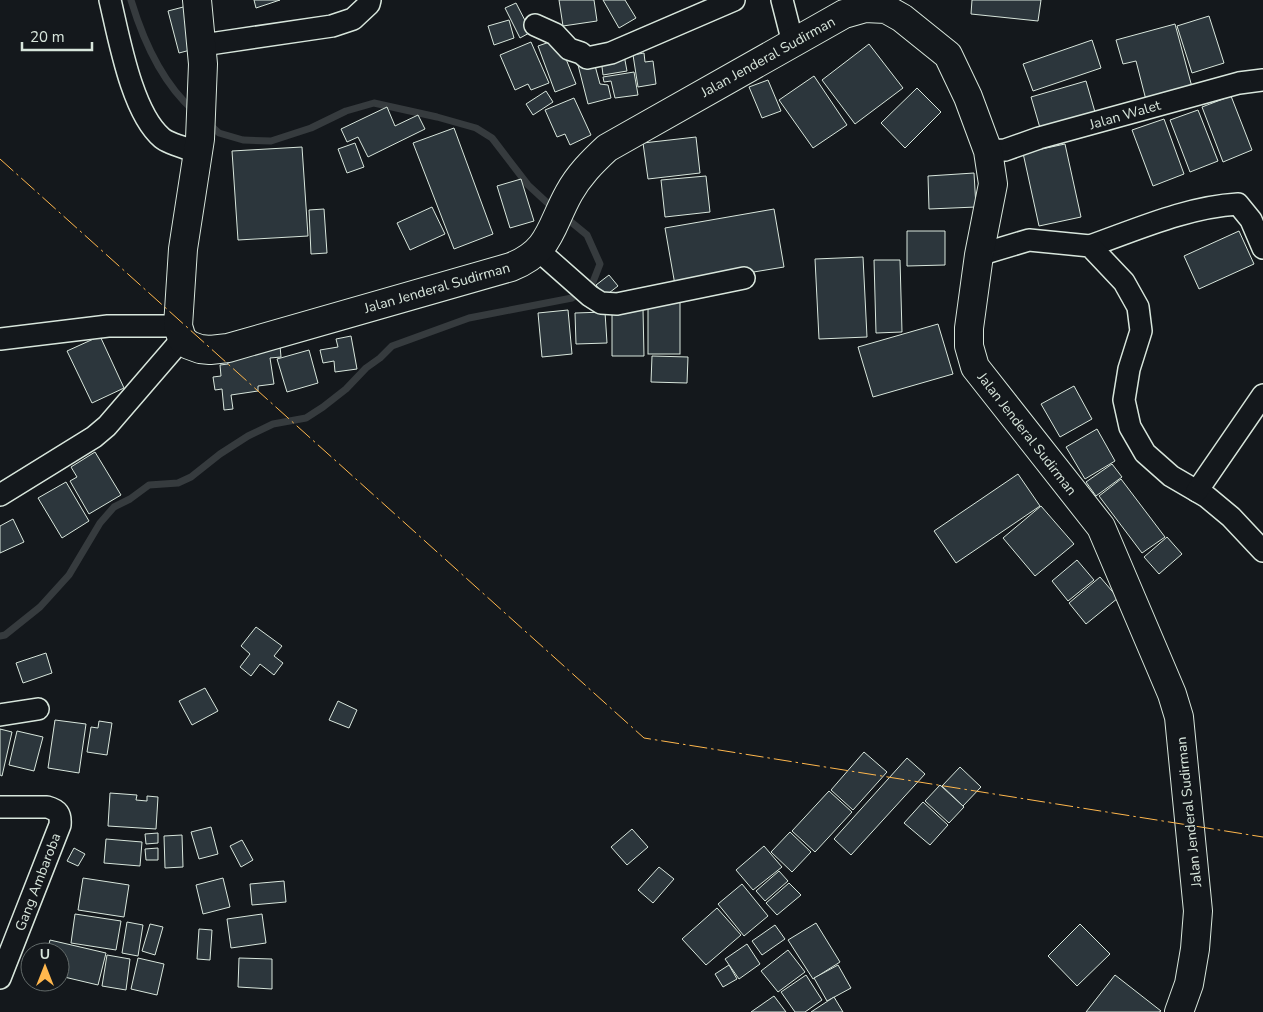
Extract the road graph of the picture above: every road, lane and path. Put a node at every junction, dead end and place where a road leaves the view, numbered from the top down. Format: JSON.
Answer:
{"nodes":[{"id":1,"x":110,"y":0,"type":"edge"},
{"id":2,"x":197,"y":0,"type":"edge"},
{"id":3,"x":370,"y":0,"type":"edge"},
{"id":4,"x":734,"y":0,"type":"edge"},
{"id":5,"x":782,"y":0,"type":"edge"},
{"id":6,"x":535,"y":25,"type":"dead end"},
{"id":7,"x":793,"y":43,"type":"junction"},
{"id":8,"x":203,"y":55,"type":"junction"},
{"id":9,"x":1263,"y":80,"type":"edge"},
{"id":10,"x":199,"y":146,"type":"junction"},
{"id":11,"x":988,"y":151,"type":"junction"},
{"id":12,"x":544,"y":244,"type":"junction"},
{"id":13,"x":1090,"y":246,"type":"junction"},
{"id":14,"x":1263,"y":248,"type":"edge"},
{"id":15,"x":980,"y":255,"type":"junction"},
{"id":16,"x":744,"y":278,"type":"dead end"},
{"id":17,"x":180,"y":332,"type":"junction"},
{"id":18,"x":0,"y":339,"type":"edge"},
{"id":19,"x":1263,"y":395,"type":"edge"},
{"id":20,"x":1197,"y":491,"type":"junction"},
{"id":21,"x":0,"y":495,"type":"edge"},
{"id":22,"x":1263,"y":551,"type":"edge"},
{"id":23,"x":38,"y":709,"type":"dead end"},
{"id":24,"x":0,"y":715,"type":"edge"},
{"id":25,"x":0,"y":807,"type":"edge"},
{"id":26,"x":0,"y":978,"type":"edge"},
{"id":27,"x":1179,"y":1012,"type":"edge"}],
"edges":[{"from":1,"to":10,"type":"street"},
{"from":2,"to":8,"type":"main road"},
{"from":3,"to":8,"type":"street"},
{"from":4,"to":6,"type":"street"},
{"from":5,"to":7,"type":"street"},
{"from":7,"to":11,"type":"main road","name":"Jalan Jenderal Sudirman"},
{"from":7,"to":12,"type":"main road","name":"Jalan Jenderal Sudirman"},
{"from":8,"to":10,"type":"main road"},
{"from":9,"to":11,"type":"street","name":"Jalan Walet"},
{"from":10,"to":17,"type":"main road"},
{"from":11,"to":15,"type":"main road","name":"Jalan Jenderal Sudirman"},
{"from":12,"to":16,"type":"street"},
{"from":12,"to":17,"type":"main road","name":"Jalan Jenderal Sudirman"},
{"from":13,"to":14,"type":"street"},
{"from":13,"to":15,"type":"street"},
{"from":13,"to":20,"type":"street"},
{"from":15,"to":27,"type":"main road","name":"Jalan Jenderal Sudirman"},
{"from":17,"to":18,"type":"street"},
{"from":17,"to":21,"type":"street"},
{"from":19,"to":20,"type":"street"},
{"from":20,"to":22,"type":"street"},
{"from":23,"to":24,"type":"street"},
{"from":25,"to":26,"type":"street","name":"Gang Ambaroba"}]}
